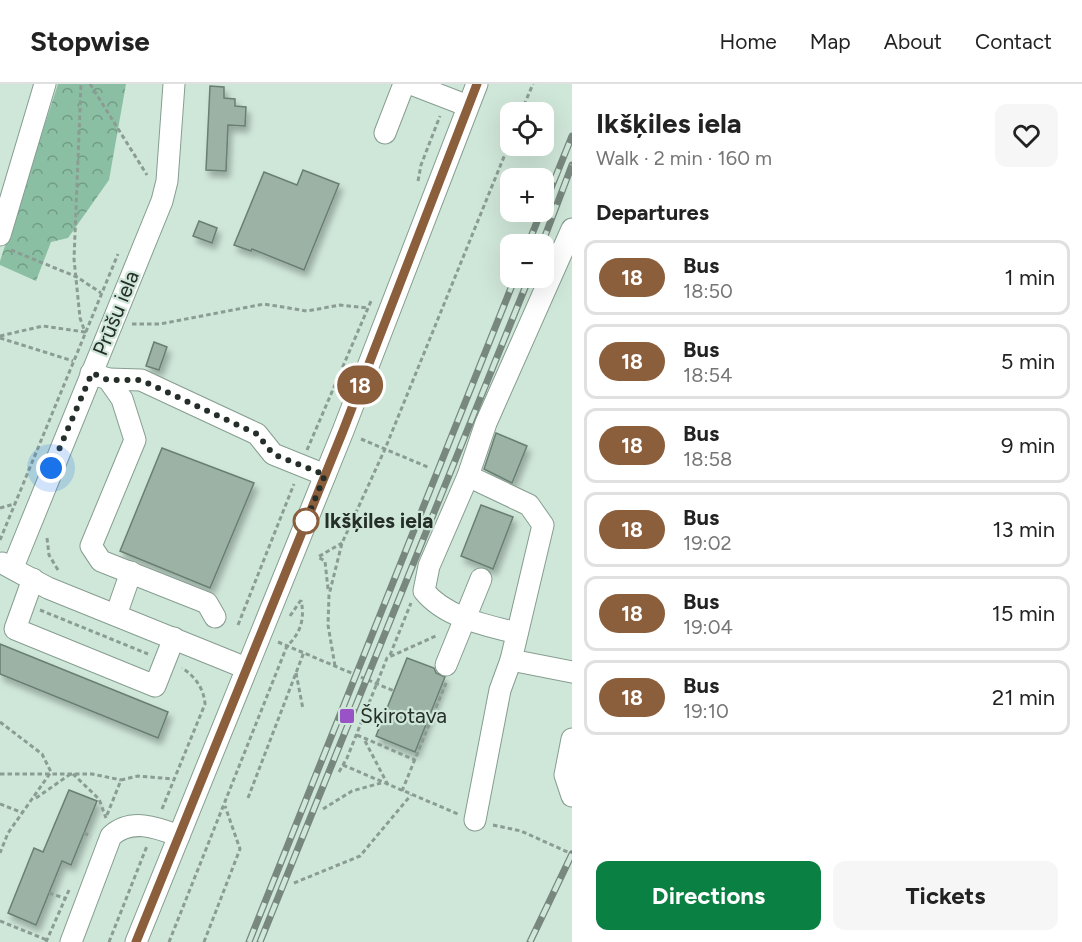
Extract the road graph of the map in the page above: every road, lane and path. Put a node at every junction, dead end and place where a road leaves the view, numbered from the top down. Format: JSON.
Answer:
{"nodes":[{"id":1,"x":45,"y":84,"type":"edge"},
{"id":2,"x":81,"y":84,"type":"edge"},
{"id":3,"x":90,"y":84,"type":"edge"},
{"id":4,"x":174,"y":84,"type":"edge"},
{"id":5,"x":404,"y":84,"type":"edge"},
{"id":6,"x":411,"y":84,"type":"edge"},
{"id":7,"x":477,"y":84,"type":"edge"},
{"id":8,"x":533,"y":84,"type":"edge"},
{"id":9,"x":447,"y":98,"type":"junction"},
{"id":10,"x":525,"y":102,"type":"edge"},
{"id":11,"x":468,"y":106,"type":"junction"},
{"id":12,"x":385,"y":133,"type":"dead end"},
{"id":13,"x":504,"y":156,"type":"edge"},
{"id":14,"x":149,"y":166,"type":"dead end"},
{"id":15,"x":148,"y":176,"type":"junction"},
{"id":16,"x":147,"y":182,"type":"dead end"},
{"id":17,"x":416,"y":191,"type":"dead end"},
{"id":18,"x":572,"y":229,"type":"edge"},
{"id":19,"x":5,"y":242,"type":"edge"},
{"id":20,"x":119,"y":251,"type":"dead end"},
{"id":21,"x":77,"y":277,"type":"junction"},
{"id":22,"x":101,"y":293,"type":"junction"},
{"id":23,"x":374,"y":294,"type":"dead end"},
{"id":24,"x":368,"y":308,"type":"junction"},
{"id":25,"x":130,"y":324,"type":"dead end"},
{"id":26,"x":85,"y":332,"type":"junction"},
{"id":27,"x":0,"y":337,"type":"edge"},
{"id":28,"x":73,"y":362,"type":"junction"},
{"id":29,"x":100,"y":376,"type":"junction"},
{"id":30,"x":343,"y":431,"type":"junction"},
{"id":31,"x":385,"y":449,"type":"junction"},
{"id":32,"x":301,"y":466,"type":"junction"},
{"id":33,"x":430,"y":468,"type":"dead end"},
{"id":34,"x":325,"y":475,"type":"junction"},
{"id":35,"x":468,"y":476,"type":"junction"},
{"id":36,"x":14,"y":504,"type":"junction"},
{"id":37,"x":0,"y":508,"type":"edge"},
{"id":38,"x":0,"y":540,"type":"edge"},
{"id":39,"x":342,"y":543,"type":"junction"},
{"id":40,"x":6,"y":565,"type":"edge"},
{"id":41,"x":131,"y":572,"type":"junction"},
{"id":42,"x":481,"y":579,"type":"dead end"},
{"id":43,"x":424,"y":581,"type":"junction"},
{"id":44,"x":29,"y":587,"type":"junction"},
{"id":45,"x":328,"y":595,"type":"junction"},
{"id":46,"x":301,"y":600,"type":"dead end"},
{"id":47,"x":116,"y":615,"type":"junction"},
{"id":48,"x":216,"y":617,"type":"dead end"},
{"id":49,"x":463,"y":621,"type":"junction"},
{"id":50,"x":238,"y":625,"type":"dead end"},
{"id":51,"x":517,"y":633,"type":"junction"},
{"id":52,"x":260,"y":634,"type":"junction"},
{"id":53,"x":174,"y":638,"type":"junction"},
{"id":54,"x":287,"y":646,"type":"junction"},
{"id":55,"x":304,"y":652,"type":"junction"},
{"id":56,"x":390,"y":657,"type":"junction"},
{"id":57,"x":511,"y":660,"type":"junction"},
{"id":58,"x":165,"y":661,"type":"junction"},
{"id":59,"x":446,"y":665,"type":"joint"},
{"id":60,"x":335,"y":666,"type":"junction"},
{"id":61,"x":246,"y":668,"type":"junction"},
{"id":62,"x":296,"y":672,"type":"junction"},
{"id":63,"x":572,"y":672,"type":"edge"},
{"id":64,"x":377,"y":684,"type":"junction"},
{"id":65,"x":394,"y":691,"type":"dead end"},
{"id":66,"x":303,"y":709,"type":"dead end"},
{"id":67,"x":0,"y":722,"type":"edge"},
{"id":68,"x":357,"y":735,"type":"junction"},
{"id":69,"x":364,"y":739,"type":"junction"},
{"id":70,"x":572,"y":739,"type":"edge"},
{"id":71,"x":415,"y":760,"type":"junction"},
{"id":72,"x":343,"y":765,"type":"junction"},
{"id":73,"x":51,"y":772,"type":"junction"},
{"id":74,"x":339,"y":772,"type":"dead end"},
{"id":75,"x":72,"y":773,"type":"junction"},
{"id":76,"x":362,"y":773,"type":"dead end"},
{"id":77,"x":0,"y":774,"type":"edge"},
{"id":78,"x":121,"y":780,"type":"dead end"},
{"id":79,"x":382,"y":782,"type":"dead end"},
{"id":80,"x":388,"y":785,"type":"dead end"},
{"id":81,"x":402,"y":791,"type":"dead end"},
{"id":82,"x":411,"y":795,"type":"dead end"},
{"id":83,"x":572,"y":796,"type":"edge"},
{"id":84,"x":248,"y":798,"type":"dead end"},
{"id":85,"x":32,"y":801,"type":"junction"},
{"id":86,"x":0,"y":804,"type":"edge"},
{"id":87,"x":224,"y":805,"type":"junction"},
{"id":88,"x":323,"y":809,"type":"dead end"},
{"id":89,"x":23,"y":813,"type":"junction"},
{"id":90,"x":106,"y":818,"type":"dead end"},
{"id":91,"x":475,"y":820,"type":"dead end"},
{"id":92,"x":154,"y":827,"type":"junction"},
{"id":93,"x":179,"y":836,"type":"junction"},
{"id":94,"x":2,"y":841,"type":"edge"},
{"id":95,"x":0,"y":853,"type":"edge"},
{"id":96,"x":294,"y":883,"type":"dead end"},
{"id":97,"x":49,"y":893,"type":"dead end"},
{"id":98,"x":64,"y":898,"type":"dead end"},
{"id":99,"x":0,"y":921,"type":"edge"},
{"id":100,"x":47,"y":940,"type":"dead end"},
{"id":101,"x":70,"y":942,"type":"edge"},
{"id":102,"x":109,"y":942,"type":"edge"},
{"id":103,"x":136,"y":942,"type":"edge"},
{"id":104,"x":169,"y":942,"type":"edge"},
{"id":105,"x":204,"y":942,"type":"edge"}],
"edges":[{"from":1,"to":19,"type":"street"},
{"from":2,"to":21,"type":"path"},
{"from":3,"to":15,"type":"path"},
{"from":4,"to":29,"type":"street","name":"Prūšu iela"},
{"from":5,"to":12,"type":"street"},
{"from":6,"to":9,"type":"street"},
{"from":7,"to":11,"type":"street"},
{"from":8,"to":10,"type":"path"},
{"from":9,"to":11,"type":"street"},
{"from":9,"to":17,"type":"path"},
{"from":11,"to":30,"type":"street"},
{"from":13,"to":31,"type":"path"},
{"from":14,"to":15,"type":"path"},
{"from":15,"to":16,"type":"path"},
{"from":18,"to":35,"type":"street"},
{"from":19,"to":21,"type":"path"},
{"from":20,"to":22,"type":"path"},
{"from":21,"to":22,"type":"path"},
{"from":21,"to":26,"type":"path"},
{"from":22,"to":26,"type":"path"},
{"from":23,"to":24,"type":"path"},
{"from":24,"to":25,"type":"path"},
{"from":24,"to":32,"type":"path"},
{"from":26,"to":27,"type":"path"},
{"from":26,"to":28,"type":"path"},
{"from":27,"to":28,"type":"path"},
{"from":28,"to":36,"type":"path"},
{"from":29,"to":32,"type":"street"},
{"from":29,"to":40,"type":"street","name":"Prūšu iela"},
{"from":29,"to":41,"type":"street"},
{"from":30,"to":31,"type":"path"},
{"from":30,"to":34,"type":"street"},
{"from":31,"to":33,"type":"path"},
{"from":31,"to":39,"type":"path"},
{"from":32,"to":34,"type":"street"},
{"from":32,"to":50,"type":"path"},
{"from":34,"to":52,"type":"street"},
{"from":35,"to":43,"type":"street"},
{"from":35,"to":51,"type":"street"},
{"from":36,"to":37,"type":"path"},
{"from":36,"to":38,"type":"path"},
{"from":39,"to":45,"type":"path"},
{"from":39,"to":45,"type":"path"},
{"from":40,"to":44,"type":"street"},
{"from":41,"to":47,"type":"street"},
{"from":41,"to":48,"type":"street"},
{"from":42,"to":49,"type":"street"},
{"from":43,"to":49,"type":"street"},
{"from":43,"to":56,"type":"path"},
{"from":44,"to":47,"type":"street"},
{"from":44,"to":58,"type":"path"},
{"from":44,"to":58,"type":"street"},
{"from":45,"to":60,"type":"path"},
{"from":46,"to":54,"type":"path"},
{"from":47,"to":53,"type":"street"},
{"from":49,"to":51,"type":"street"},
{"from":49,"to":56,"type":"path"},
{"from":49,"to":59,"type":"street"},
{"from":51,"to":57,"type":"street"},
{"from":52,"to":54,"type":"path"},
{"from":52,"to":61,"type":"street"},
{"from":53,"to":58,"type":"street"},
{"from":53,"to":61,"type":"street"},
{"from":54,"to":55,"type":"path"},
{"from":54,"to":87,"type":"path"},
{"from":55,"to":60,"type":"path"},
{"from":55,"to":62,"type":"path"},
{"from":56,"to":64,"type":"path"},
{"from":57,"to":63,"type":"street"},
{"from":57,"to":91,"type":"street"},
{"from":58,"to":92,"type":"path"},
{"from":59,"to":71,"type":"path"},
{"from":60,"to":64,"type":"path"},
{"from":61,"to":93,"type":"street"},
{"from":62,"to":66,"type":"path"},
{"from":62,"to":84,"type":"path"},
{"from":64,"to":65,"type":"path"},
{"from":64,"to":68,"type":"path"},
{"from":67,"to":73,"type":"path"},
{"from":68,"to":69,"type":"path"},
{"from":68,"to":72,"type":"path"},
{"from":69,"to":71,"type":"path"},
{"from":69,"to":80,"type":"path"},
{"from":70,"to":83,"type":"street"},
{"from":71,"to":81,"type":"path"},
{"from":72,"to":74,"type":"path"},
{"from":72,"to":76,"type":"path"},
{"from":73,"to":75,"type":"path"},
{"from":73,"to":77,"type":"path"},
{"from":73,"to":85,"type":"path"},
{"from":75,"to":78,"type":"path"},
{"from":75,"to":85,"type":"path"},
{"from":75,"to":90,"type":"path"},
{"from":79,"to":88,"type":"path"},
{"from":82,"to":96,"type":"path"},
{"from":85,"to":89,"type":"path"},
{"from":86,"to":89,"type":"path"},
{"from":87,"to":104,"type":"path"},
{"from":87,"to":105,"type":"path"},
{"from":89,"to":94,"type":"path"},
{"from":92,"to":93,"type":"street"},
{"from":92,"to":101,"type":"street"},
{"from":92,"to":102,"type":"path"},
{"from":93,"to":103,"type":"street"},
{"from":94,"to":95,"type":"path"},
{"from":97,"to":98,"type":"path"},
{"from":99,"to":100,"type":"path"}]}
